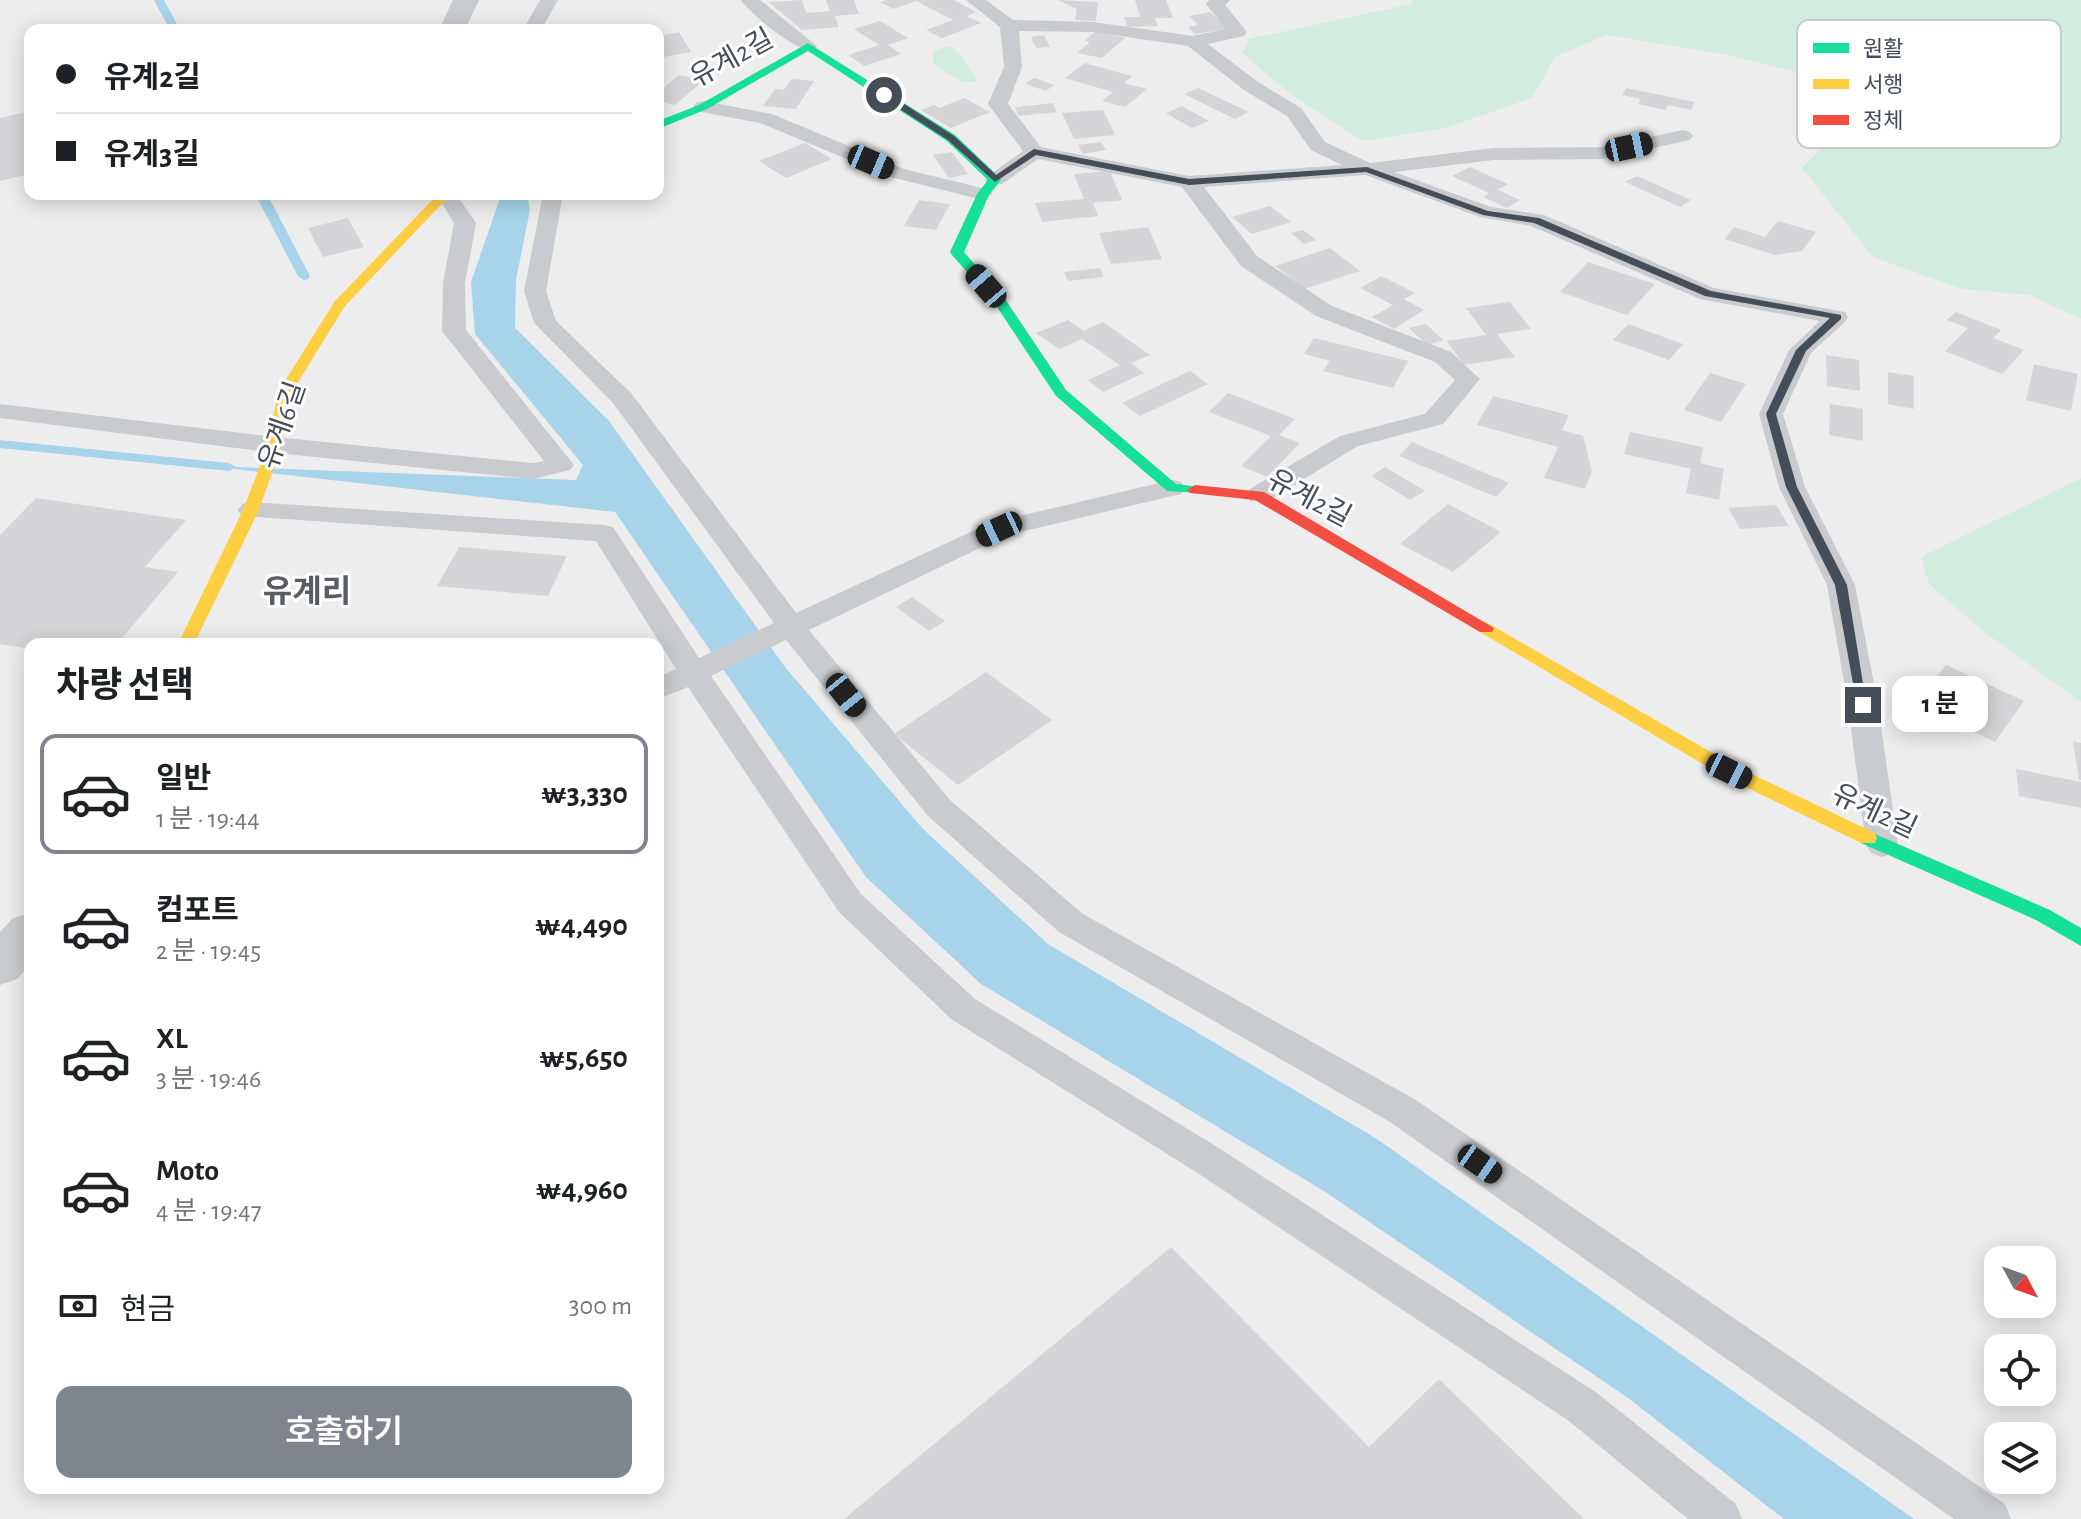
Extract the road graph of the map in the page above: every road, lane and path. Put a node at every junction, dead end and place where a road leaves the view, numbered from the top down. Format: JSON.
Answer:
{"nodes":[{"id":1,"x":466,"y":0,"type":"edge"},
{"id":2,"x":549,"y":0,"type":"edge"},
{"id":3,"x":750,"y":0,"type":"edge"},
{"id":4,"x":975,"y":0,"type":"edge"},
{"id":5,"x":1221,"y":0,"type":"edge"},
{"id":6,"x":455,"y":24,"type":"edge"},
{"id":7,"x":535,"y":24,"type":"edge"},
{"id":8,"x":1009,"y":25,"type":"junction"},
{"id":9,"x":1193,"y":41,"type":"junction"},
{"id":10,"x":808,"y":46,"type":"junction"},
{"id":11,"x":703,"y":107,"type":"junction"},
{"id":12,"x":664,"y":123,"type":"edge"},
{"id":13,"x":1683,"y":136,"type":"dead end"},
{"id":14,"x":1034,"y":152,"type":"junction"},
{"id":15,"x":1367,"y":169,"type":"junction"},
{"id":16,"x":1189,"y":182,"type":"junction"},
{"id":17,"x":989,"y":187,"type":"junction"},
{"id":18,"x":439,"y":200,"type":"edge"},
{"id":19,"x":449,"y":200,"type":"edge"},
{"id":20,"x":552,"y":200,"type":"edge"},
{"id":21,"x":0,"y":411,"type":"edge"},
{"id":22,"x":275,"y":445,"type":"junction"},
{"id":23,"x":1172,"y":488,"type":"junction"},
{"id":24,"x":1259,"y":495,"type":"junction"},
{"id":25,"x":251,"y":510,"type":"junction"},
{"id":26,"x":791,"y":627,"type":"junction"},
{"id":27,"x":189,"y":638,"type":"edge"},
{"id":28,"x":693,"y":672,"type":"junction"},
{"id":29,"x":664,"y":686,"type":"edge"},
{"id":30,"x":1882,"y":845,"type":"junction"},
{"id":31,"x":2081,"y":938,"type":"edge"},
{"id":32,"x":24,"y":939,"type":"edge"},
{"id":33,"x":0,"y":965,"type":"edge"},
{"id":34,"x":1721,"y":1519,"type":"edge"},
{"id":35,"x":1990,"y":1519,"type":"edge"}],
"edges":[{"from":1,"to":6,"type":"street"},
{"from":2,"to":7,"type":"lane"},
{"from":3,"to":10,"type":"lane"},
{"from":4,"to":8,"type":"lane"},
{"from":5,"to":9,"type":"lane"},
{"from":8,"to":9,"type":"lane"},
{"from":8,"to":14,"type":"lane"},
{"from":9,"to":15,"type":"lane"},
{"from":10,"to":11,"type":"street","name":"유계2길"},
{"from":10,"to":17,"type":"street","name":"유계2길"},
{"from":11,"to":12,"type":"street","name":"유계2길"},
{"from":11,"to":17,"type":"lane"},
{"from":13,"to":15,"type":"lane"},
{"from":14,"to":16,"type":"lane"},
{"from":14,"to":17,"type":"lane"},
{"from":15,"to":16,"type":"lane"},
{"from":15,"to":30,"type":"lane"},
{"from":16,"to":24,"type":"lane"},
{"from":17,"to":23,"type":"street"},
{"from":18,"to":22,"type":"street","name":"유계6길"},
{"from":19,"to":22,"type":"lane"},
{"from":20,"to":26,"type":"lane"},
{"from":21,"to":22,"type":"lane"},
{"from":22,"to":25,"type":"street","name":"유계6길"},
{"from":23,"to":24,"type":"street","name":"유계2길"},
{"from":23,"to":26,"type":"lane"},
{"from":24,"to":30,"type":"street","name":"유계2길"},
{"from":25,"to":27,"type":"street","name":"유계6길"},
{"from":25,"to":28,"type":"lane"},
{"from":26,"to":28,"type":"lane"},
{"from":26,"to":35,"type":"lane"},
{"from":28,"to":29,"type":"lane"},
{"from":28,"to":34,"type":"lane"},
{"from":30,"to":31,"type":"street","name":"유계2길"},
{"from":32,"to":33,"type":"street"}]}
